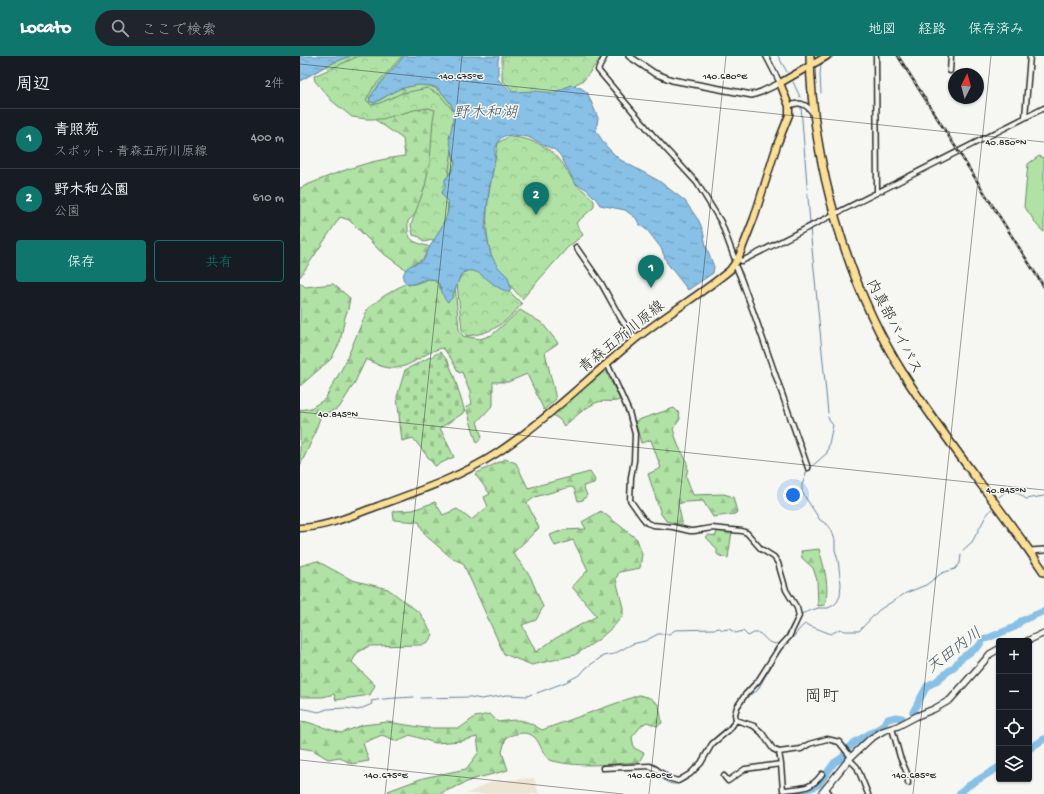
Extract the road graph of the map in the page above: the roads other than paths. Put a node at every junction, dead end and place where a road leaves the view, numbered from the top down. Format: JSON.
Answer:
{"nodes":[{"id":1,"x":605,"y":56,"type":"edge"},
{"id":2,"x":630,"y":56,"type":"edge"},
{"id":3,"x":766,"y":56,"type":"edge"},
{"id":4,"x":810,"y":56,"type":"edge"},
{"id":5,"x":827,"y":56,"type":"edge"},
{"id":6,"x":876,"y":56,"type":"edge"},
{"id":7,"x":951,"y":56,"type":"edge"},
{"id":8,"x":1030,"y":56,"type":"edge"},
{"id":9,"x":810,"y":66,"type":"junction"},
{"id":10,"x":950,"y":68,"type":"edge"},
{"id":11,"x":780,"y":83,"type":"junction"},
{"id":12,"x":789,"y":106,"type":"junction"},
{"id":13,"x":1044,"y":108,"type":"edge"},
{"id":14,"x":814,"y":115,"type":"junction"},
{"id":15,"x":1025,"y":118,"type":"junction"},
{"id":16,"x":876,"y":192,"type":"junction"},
{"id":17,"x":834,"y":214,"type":"junction"},
{"id":18,"x":576,"y":247,"type":"dead end"},
{"id":19,"x":738,"y":259,"type":"junction"},
{"id":20,"x":735,"y":266,"type":"junction"},
{"id":21,"x":636,"y":338,"type":"junction"},
{"id":22,"x":607,"y":363,"type":"junction"},
{"id":23,"x":808,"y":468,"type":"dead end"},
{"id":24,"x":300,"y":528,"type":"edge"},
{"id":25,"x":1044,"y":550,"type":"edge"},
{"id":26,"x":1030,"y":551,"type":"junction"},
{"id":27,"x":1044,"y":572,"type":"edge"},
{"id":28,"x":1044,"y":632,"type":"edge"},
{"id":29,"x":1032,"y":638,"type":"edge"},
{"id":30,"x":996,"y":651,"type":"edge"},
{"id":31,"x":736,"y":720,"type":"junction"},
{"id":32,"x":892,"y":728,"type":"junction"},
{"id":33,"x":778,"y":752,"type":"junction"},
{"id":34,"x":850,"y":758,"type":"junction"},
{"id":35,"x":781,"y":764,"type":"junction"},
{"id":36,"x":603,"y":768,"type":"dead end"},
{"id":37,"x":822,"y":774,"type":"dead end"},
{"id":38,"x":724,"y":776,"type":"dead end"},
{"id":39,"x":908,"y":784,"type":"dead end"},
{"id":40,"x":828,"y":791,"type":"edge"},
{"id":41,"x":783,"y":792,"type":"edge"},
{"id":42,"x":821,"y":794,"type":"edge"},
{"id":43,"x":868,"y":794,"type":"edge"}],
"edges":[{"from":1,"to":19,"type":"street"},
{"from":2,"to":11,"type":"street"},
{"from":3,"to":11,"type":"street"},
{"from":4,"to":9,"type":"highway","name":"内真部バイパス"},
{"from":5,"to":9,"type":"main road"},
{"from":6,"to":16,"type":"street"},
{"from":7,"to":10,"type":"street"},
{"from":8,"to":15,"type":"street"},
{"from":9,"to":11,"type":"main road"},
{"from":9,"to":14,"type":"highway","name":"内真部バイパス"},
{"from":11,"to":12,"type":"main road"},
{"from":12,"to":14,"type":"street"},
{"from":12,"to":19,"type":"main road","name":"青森五所川原線"},
{"from":13,"to":15,"type":"street"},
{"from":14,"to":17,"type":"highway","name":"内真部バイパス"},
{"from":15,"to":16,"type":"street"},
{"from":16,"to":17,"type":"street"},
{"from":17,"to":19,"type":"street"},
{"from":17,"to":26,"type":"highway","name":"内真部バイパス"},
{"from":18,"to":21,"type":"street"},
{"from":19,"to":20,"type":"main road","name":"青森五所川原線"},
{"from":20,"to":21,"type":"main road","name":"青森五所川原線"},
{"from":20,"to":23,"type":"street"},
{"from":21,"to":22,"type":"main road","name":"青森五所川原線"},
{"from":22,"to":24,"type":"main road","name":"青森五所川原線"},
{"from":22,"to":31,"type":"street"},
{"from":25,"to":26,"type":"street"},
{"from":26,"to":27,"type":"highway","name":"内真部バイパス"},
{"from":28,"to":29,"type":"main road"},
{"from":30,"to":32,"type":"main road"},
{"from":31,"to":33,"type":"street"},
{"from":31,"to":36,"type":"street"},
{"from":32,"to":34,"type":"main road"},
{"from":32,"to":39,"type":"street"},
{"from":33,"to":34,"type":"street"},
{"from":33,"to":35,"type":"street"},
{"from":34,"to":40,"type":"main road"},
{"from":34,"to":43,"type":"street"},
{"from":35,"to":38,"type":"street"},
{"from":35,"to":41,"type":"street"},
{"from":37,"to":41,"type":"street"},
{"from":40,"to":42,"type":"main road"}]}
